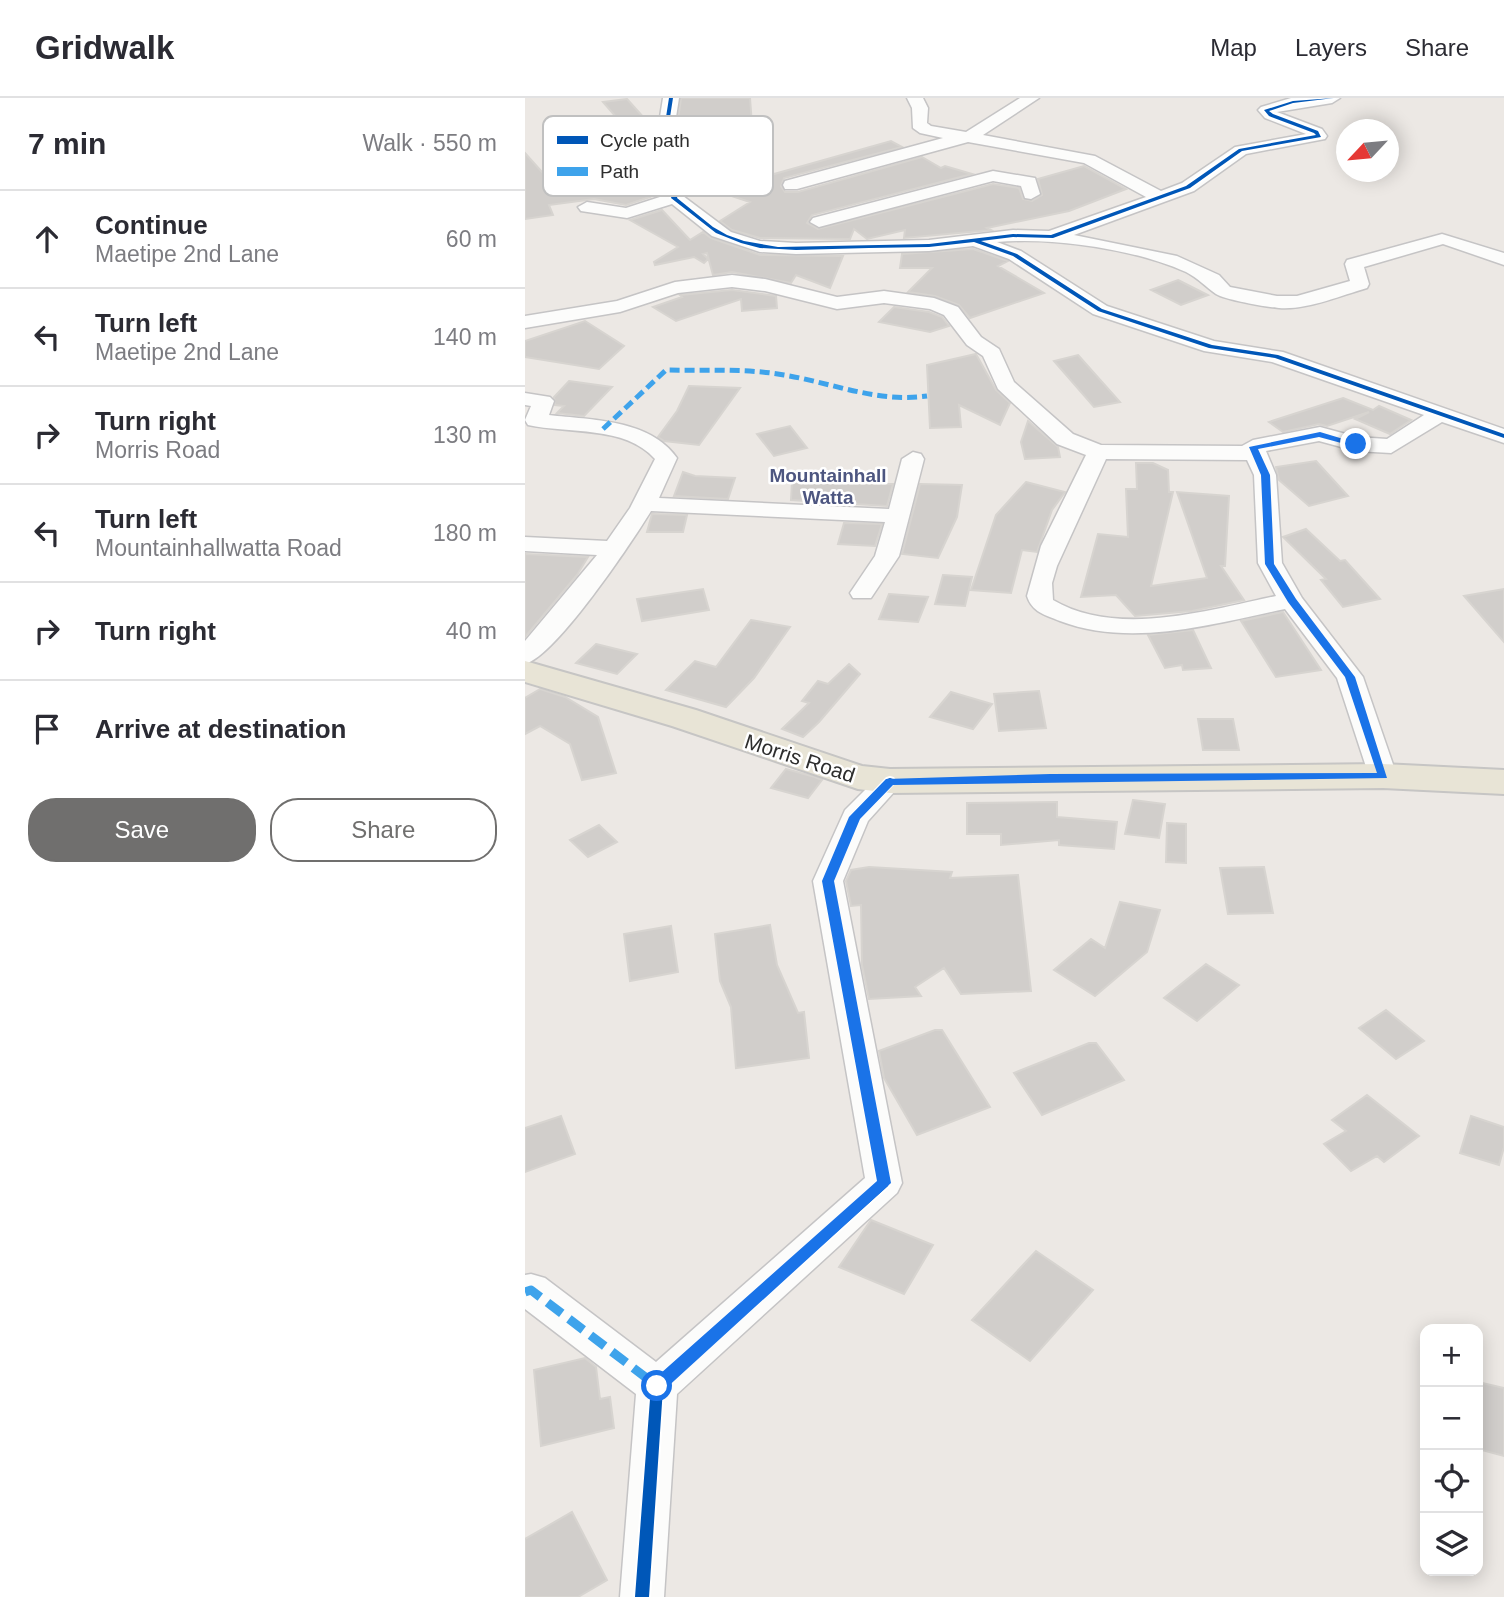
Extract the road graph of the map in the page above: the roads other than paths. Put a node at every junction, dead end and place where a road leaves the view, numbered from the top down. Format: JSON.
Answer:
{"nodes":[{"id":1,"x":671,"y":98,"type":"edge"},
{"id":2,"x":915,"y":98,"type":"edge"},
{"id":3,"x":1031,"y":98,"type":"edge"},
{"id":4,"x":1332,"y":98,"type":"edge"},
{"id":5,"x":1289,"y":100,"type":"edge"},
{"id":6,"x":668,"y":116,"type":"edge"},
{"id":7,"x":970,"y":137,"type":"junction"},
{"id":8,"x":791,"y":185,"type":"dead end"},
{"id":9,"x":1031,"y":194,"type":"dead end"},
{"id":10,"x":1160,"y":197,"type":"junction"},
{"id":11,"x":674,"y":198,"type":"joint"},
{"id":12,"x":828,"y":202,"type":"dead end"},
{"id":13,"x":587,"y":207,"type":"dead end"},
{"id":14,"x":819,"y":222,"type":"junction"},
{"id":15,"x":1051,"y":237,"type":"junction"},
{"id":16,"x":971,"y":239,"type":"junction"},
{"id":17,"x":786,"y":250,"type":"junction"},
{"id":18,"x":1504,"y":259,"type":"edge"},
{"id":19,"x":525,"y":322,"type":"edge"},
{"id":20,"x":525,"y":399,"type":"edge"},
{"id":21,"x":1438,"y":415,"type":"junction"},
{"id":22,"x":1504,"y":436,"type":"edge"},
{"id":23,"x":1098,"y":452,"type":"junction"},
{"id":24,"x":1255,"y":453,"type":"junction"},
{"id":25,"x":913,"y":459,"type":"dead end"},
{"id":26,"x":643,"y":504,"type":"junction"},
{"id":27,"x":899,"y":516,"type":"junction"},
{"id":28,"x":525,"y":544,"type":"edge"},
{"id":29,"x":613,"y":549,"type":"junction"},
{"id":30,"x":862,"y":593,"type":"dead end"},
{"id":31,"x":1291,"y":600,"type":"junction"},
{"id":32,"x":525,"y":656,"type":"edge"},
{"id":33,"x":525,"y":670,"type":"edge"},
{"id":34,"x":1383,"y":776,"type":"junction"},
{"id":35,"x":890,"y":781,"type":"junction"},
{"id":36,"x":1504,"y":782,"type":"edge"},
{"id":37,"x":525,"y":1292,"type":"edge"},
{"id":38,"x":657,"y":1386,"type":"junction"},
{"id":39,"x":642,"y":1597,"type":"edge"}],
"edges":[{"from":1,"to":6,"type":"street"},
{"from":2,"to":7,"type":"street"},
{"from":3,"to":7,"type":"street"},
{"from":4,"to":5,"type":"street"},
{"from":5,"to":10,"type":"street"},
{"from":7,"to":8,"type":"street"},
{"from":7,"to":10,"type":"street"},
{"from":9,"to":14,"type":"street"},
{"from":10,"to":15,"type":"street"},
{"from":11,"to":13,"type":"street"},
{"from":11,"to":17,"type":"street"},
{"from":12,"to":14,"type":"street"},
{"from":14,"to":17,"type":"street"},
{"from":15,"to":16,"type":"street"},
{"from":15,"to":18,"type":"street"},
{"from":16,"to":17,"type":"street"},
{"from":16,"to":21,"type":"street"},
{"from":19,"to":23,"type":"street"},
{"from":20,"to":26,"type":"street"},
{"from":21,"to":22,"type":"street"},
{"from":21,"to":24,"type":"street"},
{"from":23,"to":24,"type":"street"},
{"from":23,"to":31,"type":"street"},
{"from":24,"to":31,"type":"street"},
{"from":25,"to":27,"type":"street"},
{"from":26,"to":27,"type":"street"},
{"from":26,"to":29,"type":"street"},
{"from":27,"to":30,"type":"street"},
{"from":28,"to":29,"type":"street"},
{"from":29,"to":32,"type":"street"},
{"from":31,"to":34,"type":"street"},
{"from":33,"to":35,"type":"main road","name":"Morris Road"},
{"from":34,"to":35,"type":"main road","name":"Morris Road"},
{"from":34,"to":36,"type":"main road","name":"Morris Road"},
{"from":35,"to":38,"type":"street"},
{"from":37,"to":38,"type":"street"},
{"from":38,"to":39,"type":"street"}]}
